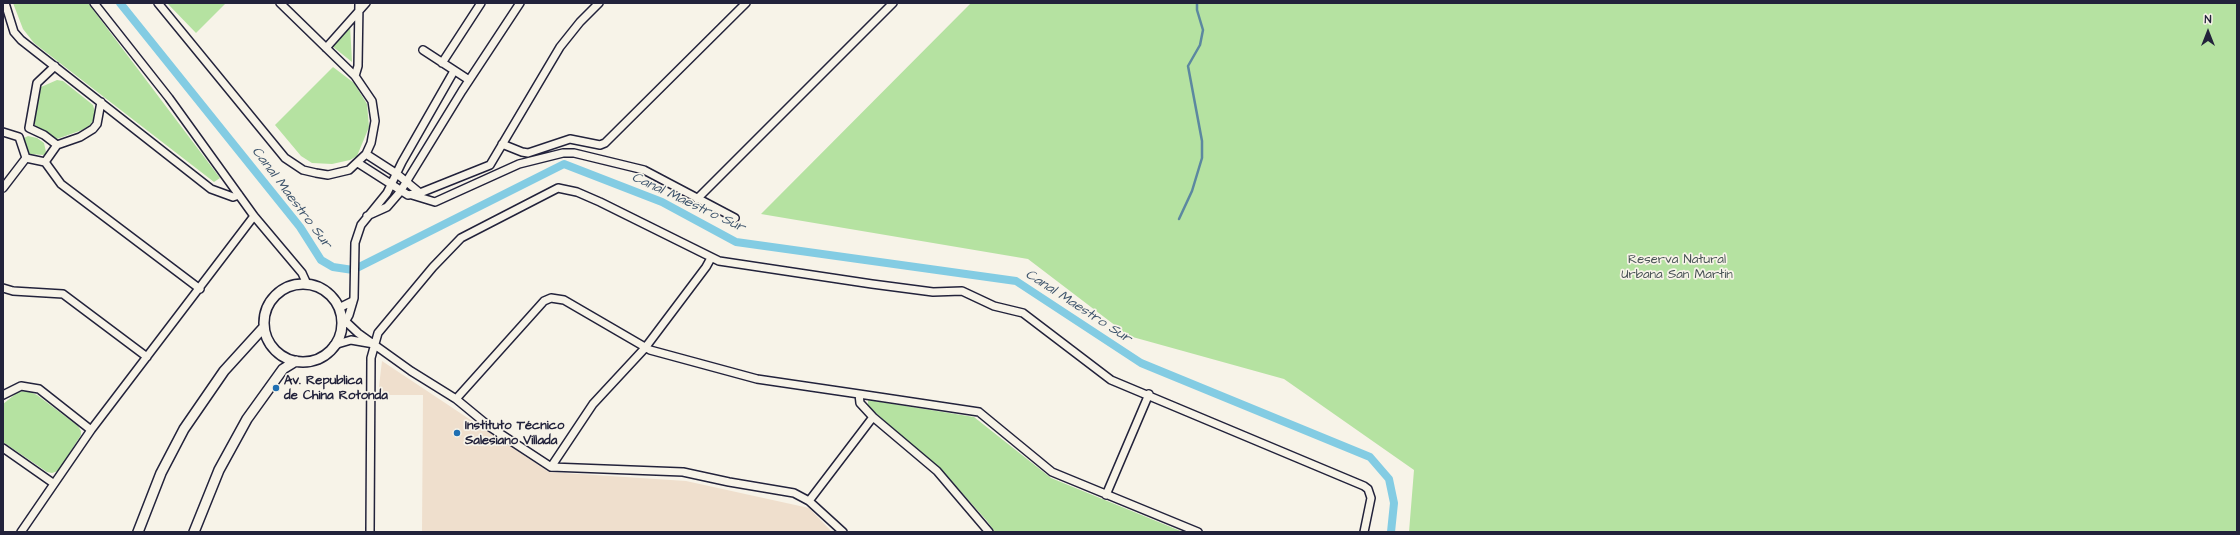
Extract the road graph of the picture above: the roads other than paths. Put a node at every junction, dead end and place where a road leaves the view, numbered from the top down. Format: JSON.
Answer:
{"nodes":[{"id":1,"x":5,"y":3,"type":"edge"},
{"id":2,"x":94,"y":3,"type":"edge"},
{"id":3,"x":158,"y":3,"type":"edge"},
{"id":4,"x":280,"y":3,"type":"edge"},
{"id":5,"x":366,"y":3,"type":"edge"},
{"id":6,"x":481,"y":3,"type":"edge"},
{"id":7,"x":520,"y":3,"type":"edge"},
{"id":8,"x":599,"y":3,"type":"edge"},
{"id":9,"x":746,"y":3,"type":"edge"},
{"id":10,"x":893,"y":3,"type":"edge"},
{"id":11,"x":359,"y":7,"type":"edge"},
{"id":12,"x":326,"y":48,"type":"junction"},
{"id":13,"x":423,"y":50,"type":"dead end"},
{"id":14,"x":442,"y":63,"type":"junction"},
{"id":15,"x":55,"y":66,"type":"junction"},
{"id":16,"x":454,"y":71,"type":"junction"},
{"id":17,"x":355,"y":76,"type":"junction"},
{"id":18,"x":469,"y":80,"type":"junction"},
{"id":19,"x":101,"y":102,"type":"junction"},
{"id":20,"x":29,"y":128,"type":"junction"},
{"id":21,"x":3,"y":132,"type":"edge"},
{"id":22,"x":19,"y":137,"type":"junction"},
{"id":23,"x":502,"y":144,"type":"junction"},
{"id":24,"x":57,"y":145,"type":"junction"},
{"id":25,"x":366,"y":154,"type":"junction"},
{"id":26,"x":26,"y":158,"type":"junction"},
{"id":27,"x":45,"y":162,"type":"junction"},
{"id":28,"x":358,"y":163,"type":"junction"},
{"id":29,"x":396,"y":174,"type":"junction"},
{"id":30,"x":406,"y":182,"type":"junction"},
{"id":31,"x":392,"y":185,"type":"junction"},
{"id":32,"x":3,"y":188,"type":"edge"},
{"id":33,"x":400,"y":192,"type":"junction"},
{"id":34,"x":420,"y":192,"type":"junction"},
{"id":35,"x":239,"y":195,"type":"junction"},
{"id":36,"x":412,"y":195,"type":"junction"},
{"id":37,"x":697,"y":199,"type":"junction"},
{"id":38,"x":254,"y":216,"type":"junction"},
{"id":39,"x":365,"y":217,"type":"junction"},
{"id":40,"x":735,"y":218,"type":"dead end"},
{"id":41,"x":711,"y":258,"type":"junction"},
{"id":42,"x":307,"y":284,"type":"junction"},
{"id":43,"x":3,"y":288,"type":"edge"},
{"id":44,"x":200,"y":289,"type":"junction"},
{"id":45,"x":353,"y":301,"type":"junction"},
{"id":46,"x":342,"y":319,"type":"junction"},
{"id":47,"x":264,"y":327,"type":"junction"},
{"id":48,"x":355,"y":331,"type":"junction"},
{"id":49,"x":351,"y":340,"type":"junction"},
{"id":50,"x":374,"y":344,"type":"junction"},
{"id":51,"x":334,"y":345,"type":"junction"},
{"id":52,"x":645,"y":348,"type":"junction"},
{"id":53,"x":147,"y":357,"type":"junction"},
{"id":54,"x":296,"y":361,"type":"junction"},
{"id":55,"x":859,"y":394,"type":"junction"},
{"id":56,"x":1149,"y":394,"type":"junction"},
{"id":57,"x":3,"y":395,"type":"edge"},
{"id":58,"x":456,"y":399,"type":"junction"},
{"id":59,"x":873,"y":417,"type":"junction"},
{"id":60,"x":91,"y":430,"type":"junction"},
{"id":61,"x":3,"y":448,"type":"edge"},
{"id":62,"x":551,"y":467,"type":"junction"},
{"id":63,"x":53,"y":483,"type":"junction"},
{"id":64,"x":1106,"y":495,"type":"junction"},
{"id":65,"x":809,"y":501,"type":"junction"},
{"id":66,"x":21,"y":532,"type":"edge"},
{"id":67,"x":138,"y":532,"type":"edge"},
{"id":68,"x":194,"y":532,"type":"edge"},
{"id":69,"x":370,"y":532,"type":"edge"},
{"id":70,"x":844,"y":532,"type":"edge"},
{"id":71,"x":989,"y":532,"type":"edge"},
{"id":72,"x":1198,"y":532,"type":"edge"},
{"id":73,"x":1364,"y":532,"type":"edge"}],
"edges":[{"from":1,"to":15,"type":"street"},
{"from":2,"to":35,"type":"street"},
{"from":3,"to":28,"type":"street"},
{"from":4,"to":12,"type":"street"},
{"from":5,"to":11,"type":"street"},
{"from":6,"to":14,"type":"street"},
{"from":7,"to":18,"type":"street"},
{"from":8,"to":23,"type":"street"},
{"from":9,"to":23,"type":"street"},
{"from":10,"to":37,"type":"street"},
{"from":11,"to":12,"type":"street"},
{"from":11,"to":17,"type":"street"},
{"from":12,"to":17,"type":"street"},
{"from":13,"to":14,"type":"street"},
{"from":14,"to":16,"type":"street"},
{"from":15,"to":19,"type":"street"},
{"from":15,"to":20,"type":"street"},
{"from":16,"to":18,"type":"street"},
{"from":16,"to":29,"type":"street"},
{"from":17,"to":25,"type":"street"},
{"from":18,"to":30,"type":"street"},
{"from":19,"to":24,"type":"street"},
{"from":19,"to":35,"type":"street"},
{"from":20,"to":22,"type":"street"},
{"from":20,"to":24,"type":"street"},
{"from":21,"to":22,"type":"street"},
{"from":22,"to":26,"type":"street"},
{"from":23,"to":34,"type":"street"},
{"from":24,"to":27,"type":"street"},
{"from":25,"to":28,"type":"street"},
{"from":25,"to":29,"type":"street"},
{"from":26,"to":27,"type":"street"},
{"from":26,"to":32,"type":"street"},
{"from":27,"to":44,"type":"street"},
{"from":28,"to":31,"type":"street"},
{"from":29,"to":30,"type":"street"},
{"from":29,"to":31,"type":"street"},
{"from":30,"to":33,"type":"street"},
{"from":30,"to":34,"type":"street"},
{"from":31,"to":33,"type":"street"},
{"from":31,"to":39,"type":"street"},
{"from":33,"to":36,"type":"street"},
{"from":33,"to":39,"type":"street"},
{"from":34,"to":36,"type":"street"},
{"from":35,"to":38,"type":"street"},
{"from":36,"to":37,"type":"street"},
{"from":37,"to":40,"type":"street"},
{"from":38,"to":42,"type":"street"},
{"from":38,"to":44,"type":"street"},
{"from":39,"to":45,"type":"street"},
{"from":41,"to":50,"type":"street"},
{"from":41,"to":52,"type":"street"},
{"from":41,"to":56,"type":"street"},
{"from":42,"to":46,"type":"main road"},
{"from":42,"to":47,"type":"main road"},
{"from":43,"to":53,"type":"street"},
{"from":44,"to":53,"type":"street"},
{"from":45,"to":46,"type":"street"},
{"from":45,"to":46,"type":"street"},
{"from":46,"to":48,"type":"street"},
{"from":46,"to":51,"type":"main road"},
{"from":47,"to":54,"type":"main road"},
{"from":47,"to":67,"type":"main road"},
{"from":48,"to":49,"type":"street"},
{"from":48,"to":50,"type":"street"},
{"from":49,"to":50,"type":"street"},
{"from":49,"to":51,"type":"street"},
{"from":50,"to":58,"type":"street"},
{"from":50,"to":69,"type":"street"},
{"from":51,"to":54,"type":"main road"},
{"from":52,"to":55,"type":"street"},
{"from":52,"to":58,"type":"street"},
{"from":52,"to":62,"type":"street"},
{"from":53,"to":60,"type":"street"},
{"from":54,"to":68,"type":"main road"},
{"from":55,"to":59,"type":"street"},
{"from":55,"to":64,"type":"street"},
{"from":56,"to":64,"type":"street"},
{"from":56,"to":73,"type":"street"},
{"from":57,"to":60,"type":"street"},
{"from":58,"to":62,"type":"street"},
{"from":59,"to":65,"type":"street"},
{"from":59,"to":71,"type":"street"},
{"from":60,"to":63,"type":"street"},
{"from":61,"to":63,"type":"street"},
{"from":62,"to":65,"type":"street"},
{"from":63,"to":66,"type":"street"},
{"from":64,"to":72,"type":"street"},
{"from":65,"to":70,"type":"street"}]}
